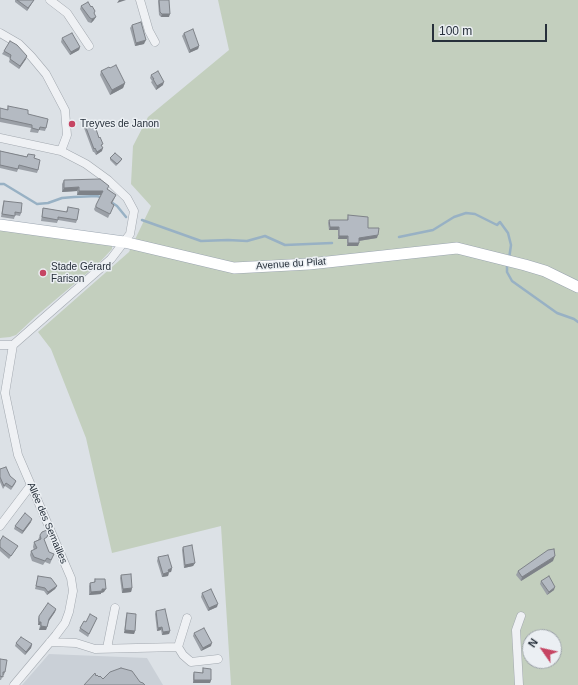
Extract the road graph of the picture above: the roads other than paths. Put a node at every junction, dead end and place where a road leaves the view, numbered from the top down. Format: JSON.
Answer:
{"nodes":[{"id":1,"x":50,"y":0,"type":"edge"},
{"id":2,"x":140,"y":0,"type":"edge"},
{"id":3,"x":0,"y":33,"type":"edge"},
{"id":4,"x":155,"y":42,"type":"dead end"},
{"id":5,"x":89,"y":46,"type":"dead end"},
{"id":6,"x":0,"y":138,"type":"edge"},
{"id":7,"x":61,"y":151,"type":"junction"},
{"id":8,"x":0,"y":225,"type":"edge"},
{"id":9,"x":124,"y":242,"type":"junction"},
{"id":10,"x":578,"y":287,"type":"edge"},
{"id":11,"x":0,"y":345,"type":"edge"},
{"id":12,"x":13,"y":345,"type":"junction"},
{"id":13,"x":3,"y":393,"type":"edge"},
{"id":14,"x":31,"y":485,"type":"junction"},
{"id":15,"x":0,"y":526,"type":"edge"},
{"id":16,"x":115,"y":608,"type":"dead end"},
{"id":17,"x":521,"y":616,"type":"dead end"},
{"id":18,"x":187,"y":618,"type":"dead end"},
{"id":19,"x":50,"y":642,"type":"junction"},
{"id":20,"x":178,"y":647,"type":"junction"},
{"id":21,"x":107,"y":648,"type":"junction"},
{"id":22,"x":218,"y":659,"type":"dead end"},
{"id":23,"x":14,"y":685,"type":"edge"},
{"id":24,"x":519,"y":685,"type":"edge"}],
"edges":[{"from":1,"to":5,"type":"street"},
{"from":2,"to":4,"type":"street"},
{"from":3,"to":7,"type":"street"},
{"from":6,"to":7,"type":"street"},
{"from":7,"to":9,"type":"street"},
{"from":8,"to":9,"type":"main road","name":"Avenue du Pilat"},
{"from":9,"to":10,"type":"main road","name":"Avenue du Pilat"},
{"from":9,"to":12,"type":"street"},
{"from":11,"to":12,"type":"street"},
{"from":12,"to":13,"type":"street","name":"Allée des Semailles"},
{"from":13,"to":14,"type":"street","name":"Allée des Semailles"},
{"from":14,"to":15,"type":"street"},
{"from":14,"to":19,"type":"street","name":"Allée des Semailles"},
{"from":16,"to":21,"type":"street"},
{"from":17,"to":24,"type":"street"},
{"from":18,"to":20,"type":"street"},
{"from":19,"to":21,"type":"street"},
{"from":19,"to":23,"type":"street","name":"Allée des Semailles"},
{"from":20,"to":21,"type":"street"},
{"from":20,"to":22,"type":"street"}]}
